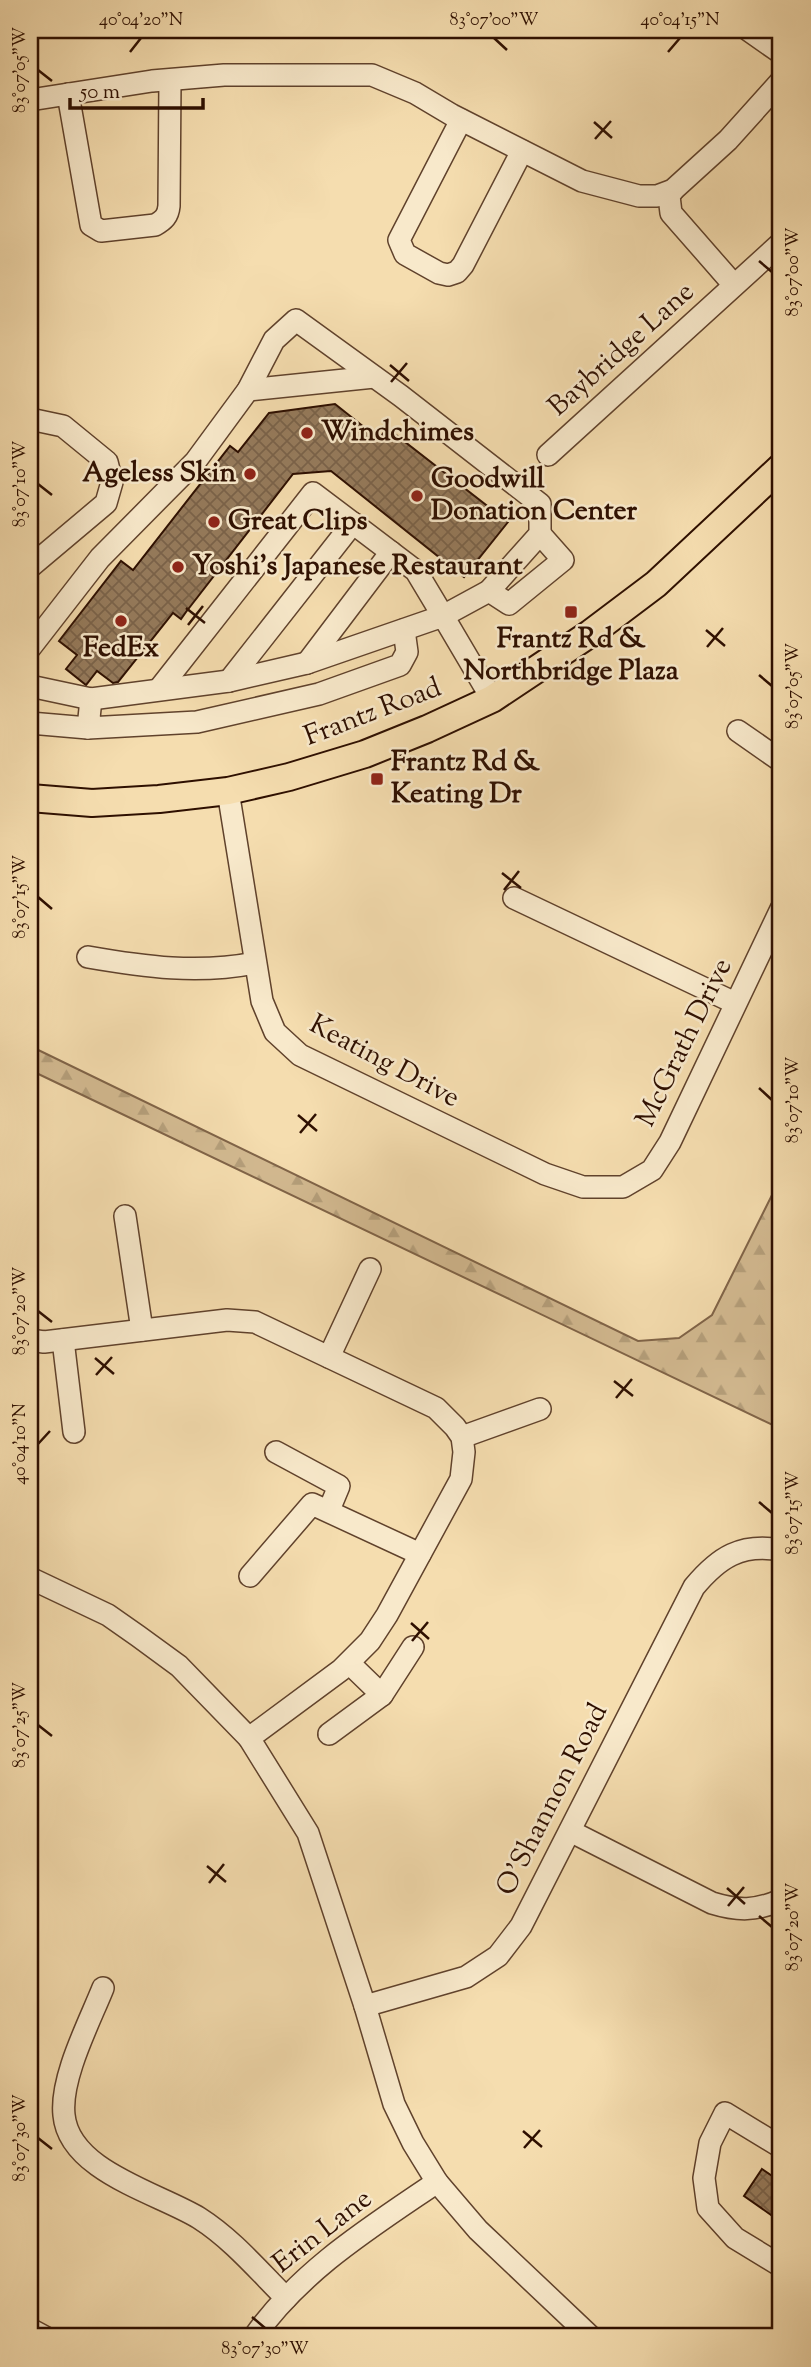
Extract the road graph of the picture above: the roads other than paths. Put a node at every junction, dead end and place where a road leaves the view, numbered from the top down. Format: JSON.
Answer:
{"nodes":[{"id":1,"x":748,"y":30,"type":"edge"},
{"id":2,"x":781,"y":53,"type":"edge"},
{"id":3,"x":170,"y":80,"type":"junction"},
{"id":4,"x":781,"y":81,"type":"edge"},
{"id":5,"x":68,"y":94,"type":"junction"},
{"id":6,"x":30,"y":100,"type":"edge"},
{"id":7,"x":461,"y":120,"type":"junction"},
{"id":8,"x":522,"y":151,"type":"junction"},
{"id":9,"x":673,"y":190,"type":"junction"},
{"id":10,"x":781,"y":243,"type":"edge"},
{"id":11,"x":734,"y":285,"type":"junction"},
{"id":12,"x":374,"y":377,"type":"junction"},
{"id":13,"x":248,"y":390,"type":"junction"},
{"id":14,"x":30,"y":419,"type":"edge"},
{"id":15,"x":548,"y":455,"type":"dead end"},
{"id":16,"x":781,"y":467,"type":"edge"},
{"id":17,"x":353,"y":523,"type":"junction"},
{"id":18,"x":540,"y":534,"type":"junction"},
{"id":19,"x":391,"y":552,"type":"junction"},
{"id":20,"x":30,"y":567,"type":"edge"},
{"id":21,"x":489,"y":591,"type":"junction"},
{"id":22,"x":443,"y":616,"type":"junction"},
{"id":23,"x":404,"y":630,"type":"junction"},
{"id":24,"x":30,"y":648,"type":"edge"},
{"id":25,"x":307,"y":663,"type":"junction"},
{"id":26,"x":229,"y":681,"type":"junction"},
{"id":27,"x":30,"y":686,"type":"edge"},
{"id":28,"x":160,"y":688,"type":"junction"},
{"id":29,"x":91,"y":699,"type":"junction"},
{"id":30,"x":492,"y":699,"type":"junction"},
{"id":31,"x":30,"y":723,"type":"edge"},
{"id":32,"x":88,"y":728,"type":"junction"},
{"id":33,"x":738,"y":731,"type":"dead end"},
{"id":34,"x":781,"y":761,"type":"edge"},
{"id":35,"x":228,"y":790,"type":"junction"},
{"id":36,"x":30,"y":798,"type":"edge"},
{"id":37,"x":514,"y":898,"type":"dead end"},
{"id":38,"x":781,"y":909,"type":"edge"},
{"id":39,"x":88,"y":957,"type":"dead end"},
{"id":40,"x":255,"y":963,"type":"junction"},
{"id":41,"x":735,"y":1003,"type":"junction"},
{"id":42,"x":623,"y":1187,"type":"joint"},
{"id":43,"x":125,"y":1216,"type":"dead end"},
{"id":44,"x":370,"y":1269,"type":"dead end"},
{"id":45,"x":142,"y":1330,"type":"junction"},
{"id":46,"x":30,"y":1340,"type":"edge"},
{"id":47,"x":63,"y":1340,"type":"junction"},
{"id":48,"x":329,"y":1357,"type":"junction"},
{"id":49,"x":540,"y":1409,"type":"dead end"},
{"id":50,"x":74,"y":1432,"type":"dead end"},
{"id":51,"x":462,"y":1437,"type":"junction"},
{"id":52,"x":276,"y":1451,"type":"dead end"},
{"id":53,"x":329,"y":1510,"type":"junction"},
{"id":54,"x":781,"y":1550,"type":"edge"},
{"id":55,"x":420,"y":1554,"type":"junction"},
{"id":56,"x":250,"y":1576,"type":"dead end"},
{"id":57,"x":30,"y":1578,"type":"edge"},
{"id":58,"x":414,"y":1647,"type":"dead end"},
{"id":59,"x":349,"y":1663,"type":"junction"},
{"id":60,"x":382,"y":1695,"type":"junction"},
{"id":61,"x":330,"y":1734,"type":"dead end"},
{"id":62,"x":249,"y":1738,"type":"junction"},
{"id":63,"x":570,"y":1831,"type":"junction"},
{"id":64,"x":781,"y":1900,"type":"edge"},
{"id":65,"x":103,"y":1988,"type":"dead end"},
{"id":66,"x":365,"y":2006,"type":"junction"},
{"id":67,"x":781,"y":2147,"type":"edge"},
{"id":68,"x":437,"y":2182,"type":"junction"},
{"id":69,"x":781,"y":2266,"type":"edge"},
{"id":70,"x":286,"y":2298,"type":"junction"},
{"id":71,"x":30,"y":2329,"type":"edge"},
{"id":72,"x":45,"y":2337,"type":"edge"},
{"id":73,"x":254,"y":2337,"type":"edge"},
{"id":74,"x":591,"y":2337,"type":"edge"}],
"edges":[{"from":1,"to":2,"type":"street"},
{"from":3,"to":5,"type":"street"},
{"from":3,"to":5,"type":"street"},
{"from":3,"to":7,"type":"street"},
{"from":4,"to":9,"type":"street"},
{"from":5,"to":6,"type":"street"},
{"from":7,"to":8,"type":"street"},
{"from":7,"to":8,"type":"street"},
{"from":8,"to":9,"type":"street"},
{"from":9,"to":11,"type":"street","name":"Baybridge Lane"},
{"from":10,"to":11,"type":"street","name":"Baybridge Lane"},
{"from":11,"to":15,"type":"street","name":"Baybridge Lane"},
{"from":12,"to":13,"type":"street"},
{"from":12,"to":13,"type":"street"},
{"from":12,"to":18,"type":"street"},
{"from":13,"to":24,"type":"street"},
{"from":14,"to":20,"type":"street"},
{"from":16,"to":30,"type":"main road","name":"Frantz Road"},
{"from":17,"to":19,"type":"street"},
{"from":17,"to":26,"type":"street"},
{"from":17,"to":28,"type":"street"},
{"from":18,"to":21,"type":"street"},
{"from":18,"to":21,"type":"street"},
{"from":19,"to":22,"type":"street"},
{"from":19,"to":25,"type":"street"},
{"from":21,"to":22,"type":"street"},
{"from":22,"to":23,"type":"street"},
{"from":22,"to":30,"type":"street"},
{"from":23,"to":25,"type":"street"},
{"from":23,"to":32,"type":"street"},
{"from":25,"to":26,"type":"street"},
{"from":26,"to":28,"type":"street"},
{"from":27,"to":29,"type":"street"},
{"from":28,"to":29,"type":"street"},
{"from":29,"to":32,"type":"street"},
{"from":30,"to":35,"type":"main road","name":"Frantz Road"},
{"from":31,"to":32,"type":"street"},
{"from":33,"to":34,"type":"street"},
{"from":35,"to":36,"type":"main road","name":"Frantz Road"},
{"from":35,"to":40,"type":"street","name":"Keating Drive"},
{"from":37,"to":41,"type":"street"},
{"from":38,"to":41,"type":"street","name":"McGrath Drive"},
{"from":39,"to":40,"type":"street"},
{"from":40,"to":42,"type":"street","name":"Keating Drive"},
{"from":41,"to":42,"type":"street","name":"McGrath Drive"},
{"from":43,"to":45,"type":"street"},
{"from":44,"to":48,"type":"street"},
{"from":45,"to":47,"type":"street"},
{"from":45,"to":48,"type":"street"},
{"from":46,"to":47,"type":"street"},
{"from":47,"to":50,"type":"street"},
{"from":48,"to":51,"type":"street"},
{"from":49,"to":51,"type":"street"},
{"from":51,"to":55,"type":"street"},
{"from":52,"to":53,"type":"street"},
{"from":53,"to":55,"type":"street"},
{"from":53,"to":56,"type":"street"},
{"from":54,"to":63,"type":"street","name":"O'Shannon Road"},
{"from":55,"to":59,"type":"street"},
{"from":57,"to":62,"type":"street"},
{"from":58,"to":60,"type":"street"},
{"from":59,"to":60,"type":"street"},
{"from":59,"to":62,"type":"street"},
{"from":60,"to":61,"type":"street"},
{"from":62,"to":66,"type":"street"},
{"from":63,"to":64,"type":"street"},
{"from":63,"to":66,"type":"street","name":"O'Shannon Road"},
{"from":65,"to":70,"type":"street"},
{"from":66,"to":68,"type":"street"},
{"from":67,"to":69,"type":"street"},
{"from":68,"to":70,"type":"street","name":"Erin Lane"},
{"from":68,"to":74,"type":"street"},
{"from":70,"to":73,"type":"street","name":"Erin Lane"},
{"from":71,"to":72,"type":"street"}]}
